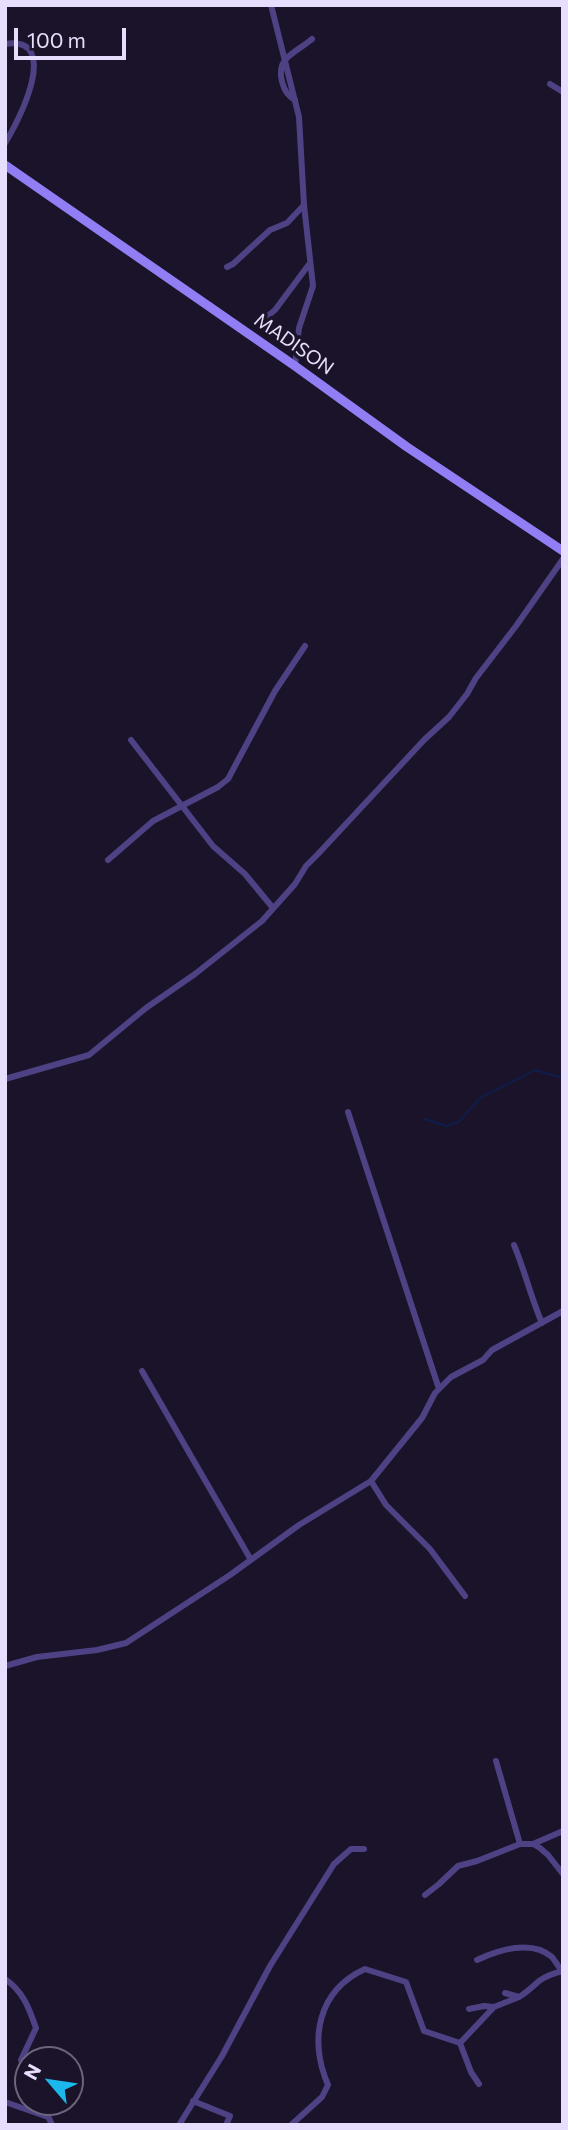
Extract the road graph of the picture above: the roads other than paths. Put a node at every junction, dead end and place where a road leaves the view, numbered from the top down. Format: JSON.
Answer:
{"nodes":[{"id":1,"x":271,"y":5,"type":"edge"},
{"id":2,"x":312,"y":39,"type":"dead end"},
{"id":3,"x":5,"y":44,"type":"edge"},
{"id":4,"x":285,"y":61,"type":"junction"},
{"id":5,"x":550,"y":83,"type":"dead end"},
{"id":6,"x":563,"y":92,"type":"edge"},
{"id":7,"x":5,"y":143,"type":"edge"},
{"id":8,"x":5,"y":165,"type":"edge"},
{"id":9,"x":304,"y":205,"type":"junction"},
{"id":10,"x":310,"y":263,"type":"junction"},
{"id":11,"x":227,"y":267,"type":"dead end"},
{"id":12,"x":264,"y":319,"type":"dead end"},
{"id":13,"x":295,"y":366,"type":"junction"},
{"id":14,"x":563,"y":551,"type":"edge"},
{"id":15,"x":563,"y":559,"type":"edge"},
{"id":16,"x":305,"y":646,"type":"dead end"},
{"id":17,"x":131,"y":740,"type":"dead end"},
{"id":18,"x":181,"y":807,"type":"junction"},
{"id":19,"x":108,"y":860,"type":"dead end"},
{"id":20,"x":273,"y":908,"type":"junction"},
{"id":21,"x":5,"y":1079,"type":"edge"},
{"id":22,"x":348,"y":1112,"type":"dead end"},
{"id":23,"x":514,"y":1245,"type":"dead end"},
{"id":24,"x":563,"y":1311,"type":"edge"},
{"id":25,"x":542,"y":1323,"type":"junction"},
{"id":26,"x":142,"y":1371,"type":"dead end"},
{"id":27,"x":439,"y":1389,"type":"junction"},
{"id":28,"x":370,"y":1481,"type":"junction"},
{"id":29,"x":251,"y":1560,"type":"junction"},
{"id":30,"x":465,"y":1596,"type":"dead end"},
{"id":31,"x":5,"y":1666,"type":"edge"},
{"id":32,"x":496,"y":1761,"type":"dead end"},
{"id":33,"x":563,"y":1831,"type":"edge"},
{"id":34,"x":520,"y":1844,"type":"junction"},
{"id":35,"x":533,"y":1844,"type":"junction"},
{"id":36,"x":364,"y":1849,"type":"dead end"},
{"id":37,"x":563,"y":1874,"type":"edge"},
{"id":38,"x":425,"y":1895,"type":"dead end"},
{"id":39,"x":477,"y":1961,"type":"dead end"},
{"id":40,"x":562,"y":1971,"type":"edge"},
{"id":41,"x":5,"y":1979,"type":"edge"},
{"id":42,"x":506,"y":1993,"type":"dead end"},
{"id":43,"x":519,"y":1997,"type":"junction"},
{"id":44,"x":494,"y":2007,"type":"junction"},
{"id":45,"x":469,"y":2009,"type":"dead end"},
{"id":46,"x":460,"y":2043,"type":"junction"},
{"id":47,"x":28,"y":2046,"type":"edge"},
{"id":48,"x":479,"y":2084,"type":"dead end"},
{"id":49,"x":193,"y":2101,"type":"junction"},
{"id":50,"x":5,"y":2102,"type":"edge"},
{"id":51,"x":48,"y":2117,"type":"joint"},
{"id":52,"x":52,"y":2125,"type":"edge"},
{"id":53,"x":179,"y":2125,"type":"edge"},
{"id":54,"x":226,"y":2125,"type":"edge"},
{"id":55,"x":291,"y":2125,"type":"edge"}],
"edges":[{"from":1,"to":4,"type":"street"},
{"from":2,"to":4,"type":"street"},
{"from":3,"to":7,"type":"street"},
{"from":4,"to":9,"type":"street"},
{"from":5,"to":6,"type":"street"},
{"from":8,"to":13,"type":"street","name":"MADISON"},
{"from":9,"to":10,"type":"street"},
{"from":9,"to":11,"type":"street"},
{"from":10,"to":12,"type":"street"},
{"from":10,"to":13,"type":"street"},
{"from":13,"to":14,"type":"street","name":"MADISON"},
{"from":15,"to":20,"type":"street"},
{"from":16,"to":18,"type":"street"},
{"from":17,"to":18,"type":"street"},
{"from":18,"to":19,"type":"street"},
{"from":18,"to":20,"type":"street"},
{"from":20,"to":21,"type":"street"},
{"from":22,"to":27,"type":"street"},
{"from":23,"to":25,"type":"street"},
{"from":24,"to":25,"type":"street"},
{"from":25,"to":27,"type":"street"},
{"from":26,"to":29,"type":"street"},
{"from":27,"to":28,"type":"street"},
{"from":28,"to":29,"type":"street"},
{"from":28,"to":30,"type":"street"},
{"from":29,"to":31,"type":"street"},
{"from":32,"to":34,"type":"street"},
{"from":33,"to":35,"type":"street"},
{"from":34,"to":35,"type":"street"},
{"from":34,"to":38,"type":"street"},
{"from":35,"to":37,"type":"street"},
{"from":36,"to":49,"type":"street"},
{"from":39,"to":40,"type":"street"},
{"from":40,"to":43,"type":"street"},
{"from":41,"to":47,"type":"street"},
{"from":42,"to":43,"type":"street"},
{"from":43,"to":44,"type":"street"},
{"from":44,"to":45,"type":"street"},
{"from":44,"to":46,"type":"street"},
{"from":46,"to":48,"type":"street"},
{"from":46,"to":55,"type":"street"},
{"from":49,"to":53,"type":"street"},
{"from":49,"to":54,"type":"street"},
{"from":50,"to":51,"type":"street"},
{"from":51,"to":52,"type":"street"}]}
